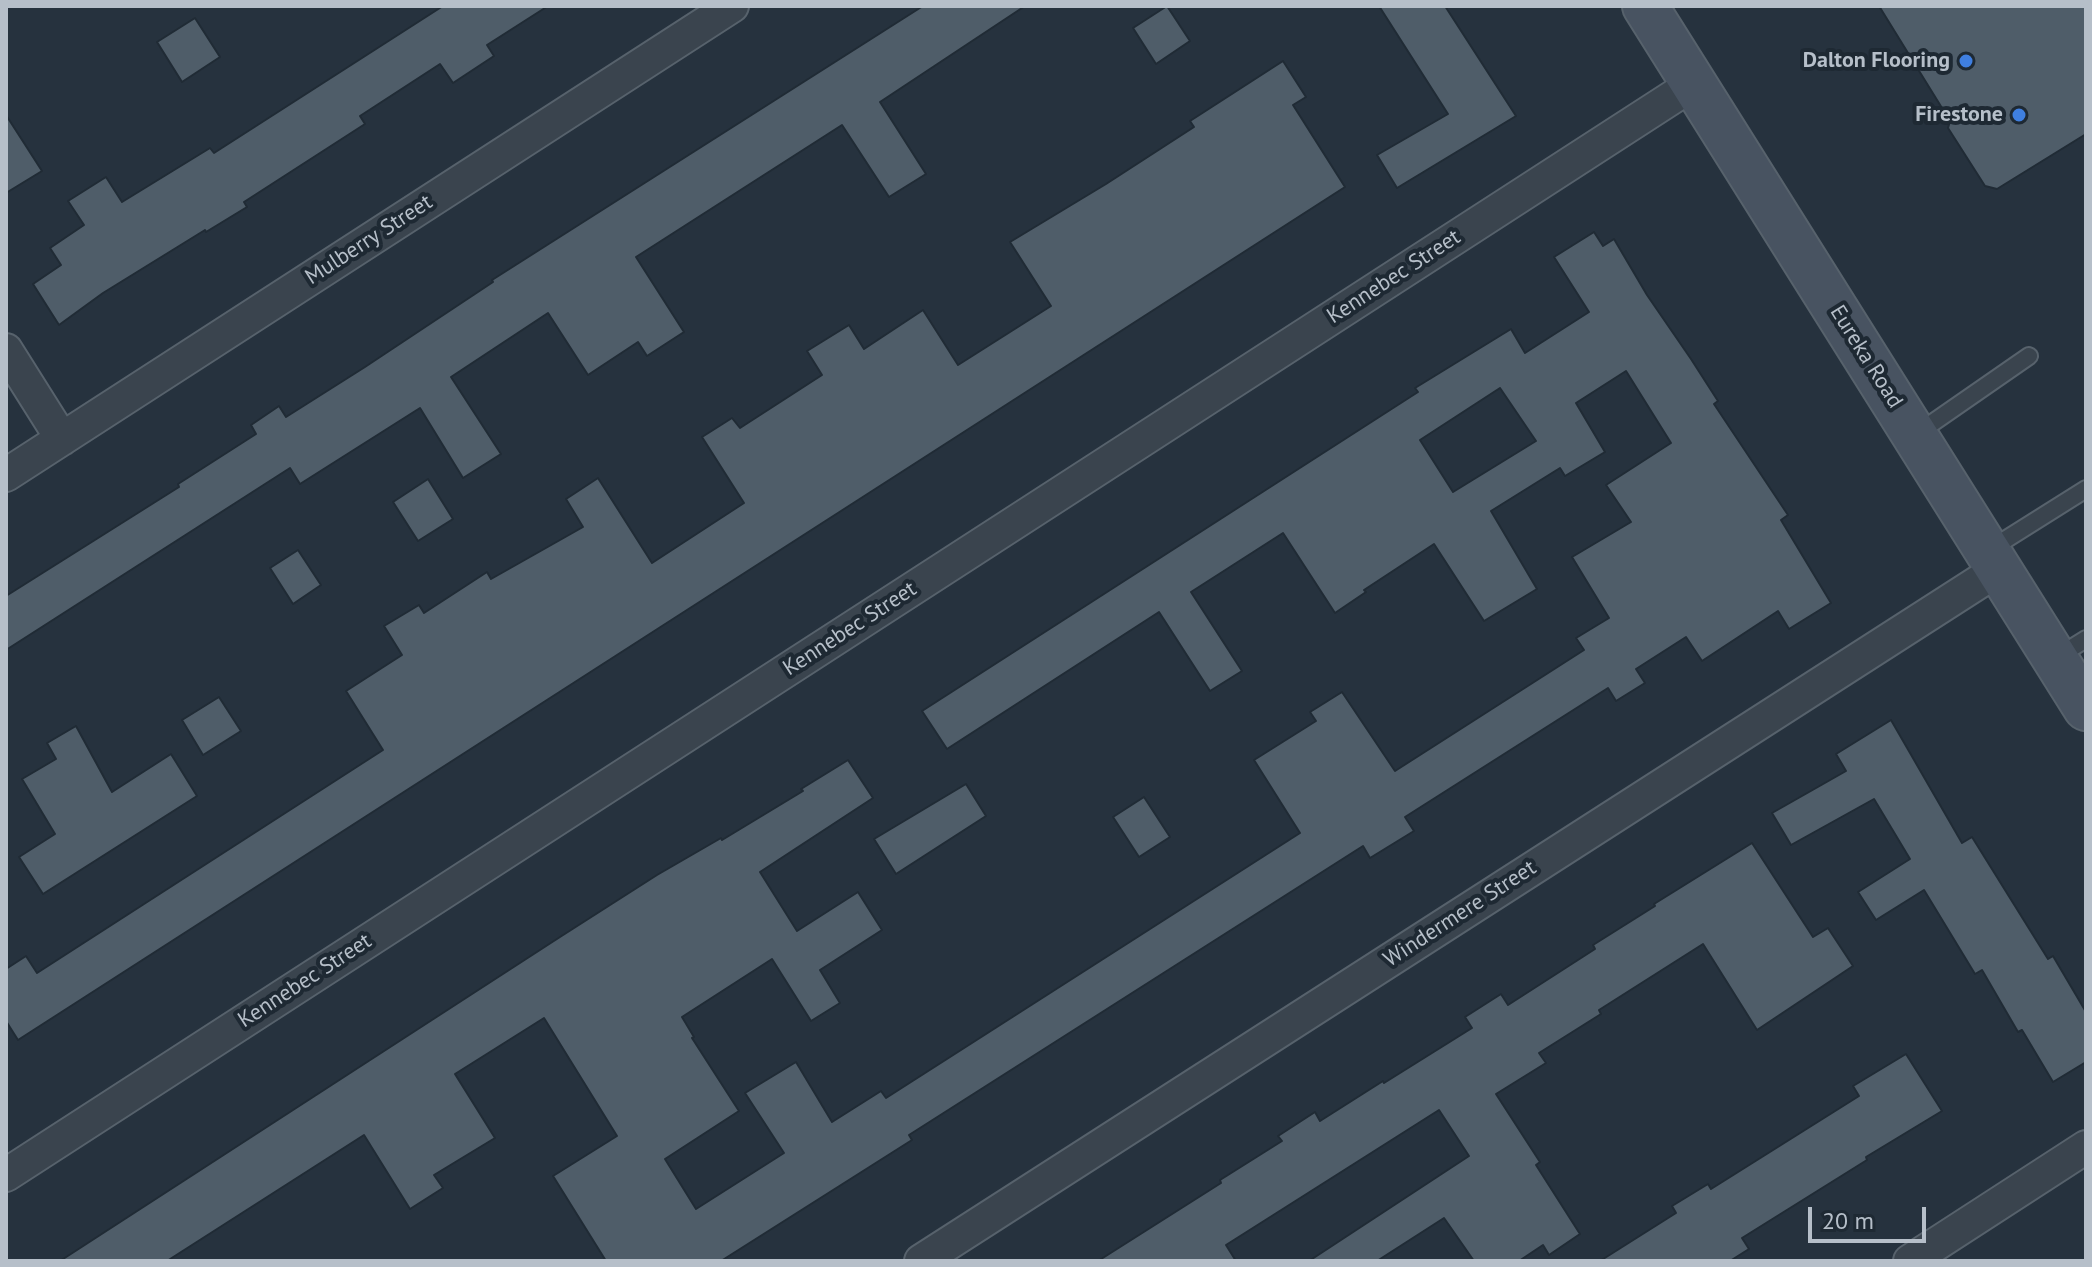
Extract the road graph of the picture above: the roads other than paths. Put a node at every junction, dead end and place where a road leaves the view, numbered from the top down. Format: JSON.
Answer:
{"nodes":[{"id":1,"x":732,"y":6,"type":"edge"},
{"id":2,"x":1645,"y":6,"type":"edge"},
{"id":3,"x":1693,"y":84,"type":"junction"},
{"id":4,"x":6,"y":350,"type":"edge"},
{"id":5,"x":2029,"y":356,"type":"dead end"},
{"id":6,"x":1915,"y":435,"type":"junction"},
{"id":7,"x":62,"y":439,"type":"junction"},
{"id":8,"x":6,"y":475,"type":"edge"},
{"id":9,"x":2086,"y":489,"type":"edge"},
{"id":10,"x":1993,"y":560,"type":"junction"},
{"id":11,"x":2071,"y":648,"type":"edge"},
{"id":12,"x":2086,"y":708,"type":"edge"},
{"id":13,"x":2086,"y":1147,"type":"edge"},
{"id":14,"x":6,"y":1175,"type":"edge"},
{"id":15,"x":921,"y":1261,"type":"edge"},
{"id":16,"x":1910,"y":1261,"type":"edge"}],
"edges":[{"from":1,"to":7,"type":"street","name":"Mulberry Street"},
{"from":2,"to":3,"type":"main road","name":"Eureka Road"},
{"from":3,"to":6,"type":"main road","name":"Eureka Road"},
{"from":3,"to":14,"type":"street","name":"Kennebec Street"},
{"from":4,"to":7,"type":"street"},
{"from":5,"to":6,"type":"lane"},
{"from":6,"to":10,"type":"main road","name":"Eureka Road"},
{"from":7,"to":8,"type":"street","name":"Mulberry Street"},
{"from":9,"to":10,"type":"lane"},
{"from":10,"to":11,"type":"main road","name":"Eureka Road"},
{"from":10,"to":15,"type":"street","name":"Windermere Street"},
{"from":11,"to":12,"type":"main road","name":"Eureka Road"},
{"from":13,"to":16,"type":"street"}]}
